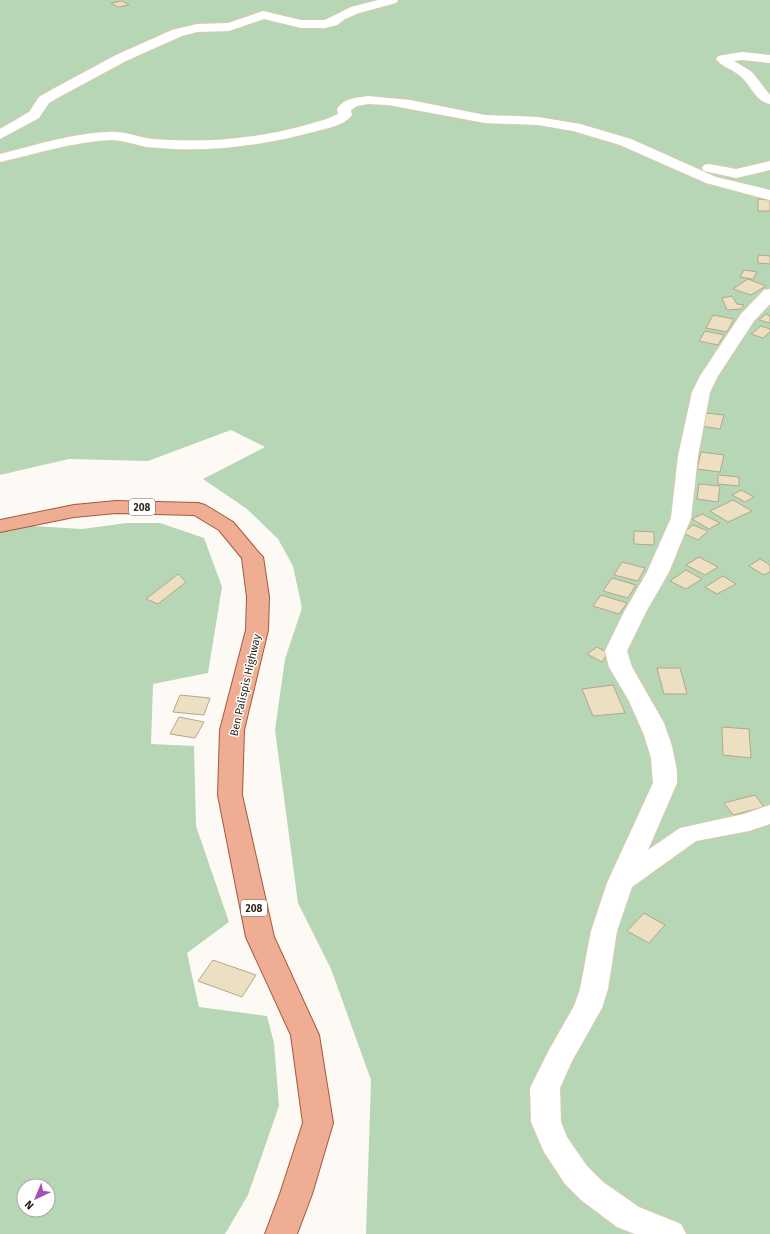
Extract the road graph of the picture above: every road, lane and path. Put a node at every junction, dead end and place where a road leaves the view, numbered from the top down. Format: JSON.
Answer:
{"nodes":[{"id":1,"x":392,"y":0,"type":"edge"},
{"id":2,"x":770,"y":59,"type":"edge"},
{"id":3,"x":770,"y":100,"type":"edge"},
{"id":4,"x":0,"y":135,"type":"edge"},
{"id":5,"x":654,"y":156,"type":"junction"},
{"id":6,"x":0,"y":158,"type":"edge"},
{"id":7,"x":770,"y":165,"type":"edge"},
{"id":8,"x":770,"y":195,"type":"edge"},
{"id":9,"x":770,"y":294,"type":"edge"},
{"id":10,"x":0,"y":526,"type":"edge"},
{"id":11,"x":770,"y":814,"type":"edge"},
{"id":12,"x":620,"y":883,"type":"junction"},
{"id":13,"x":281,"y":1234,"type":"edge"},
{"id":14,"x":670,"y":1234,"type":"edge"}],
"edges":[{"from":1,"to":4,"type":"street"},
{"from":2,"to":3,"type":"street"},
{"from":5,"to":6,"type":"street"},
{"from":5,"to":7,"type":"street"},
{"from":5,"to":8,"type":"street"},
{"from":9,"to":12,"type":"street"},
{"from":10,"to":13,"type":"main road","name":"Ben Palispis Highway","number":"208"},
{"from":11,"to":12,"type":"street"},
{"from":12,"to":14,"type":"street"}]}
